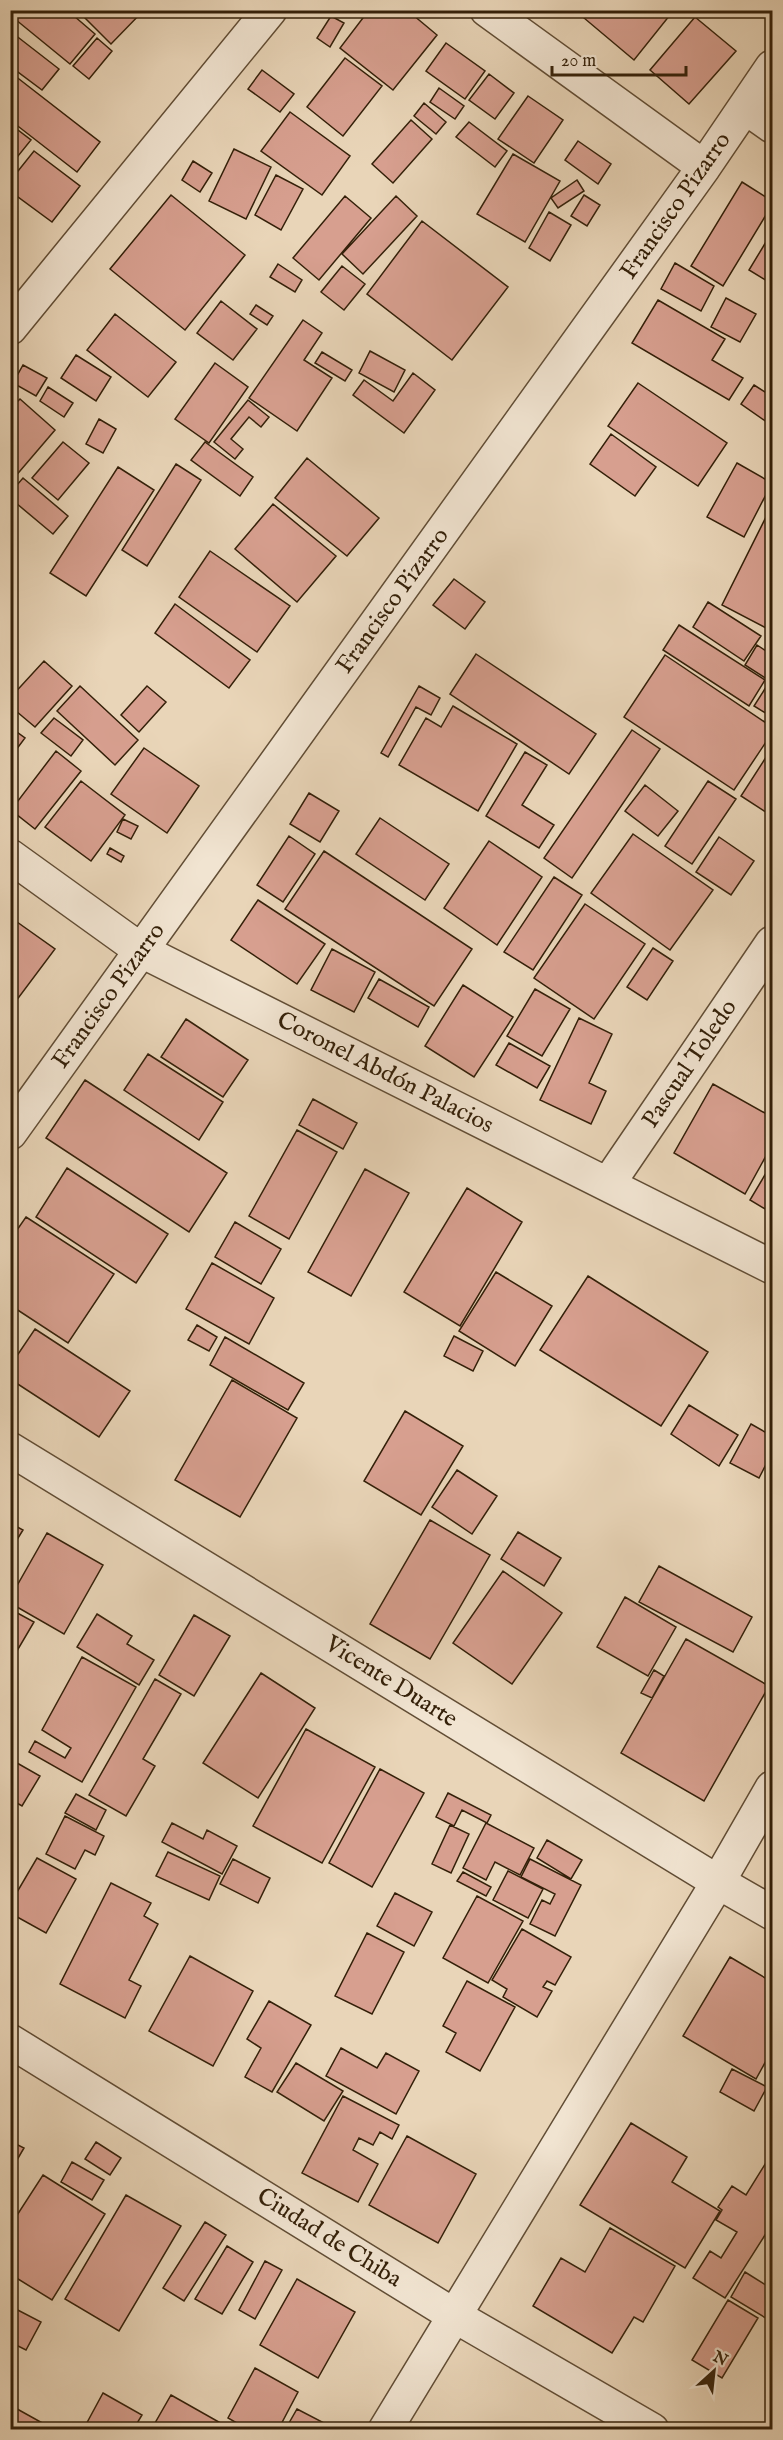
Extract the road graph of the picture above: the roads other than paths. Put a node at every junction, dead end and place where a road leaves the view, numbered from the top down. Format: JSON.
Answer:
{"nodes":[{"id":1,"x":270,"y":10,"type":"edge"},
{"id":2,"x":487,"y":10,"type":"edge"},
{"id":3,"x":772,"y":67,"type":"edge"},
{"id":4,"x":745,"y":107,"type":"junction"},
{"id":5,"x":772,"y":126,"type":"edge"},
{"id":6,"x":704,"y":168,"type":"junction"},
{"id":7,"x":10,"y":328,"type":"edge"},
{"id":8,"x":10,"y":856,"type":"edge"},
{"id":9,"x":772,"y":943,"type":"edge"},
{"id":10,"x":142,"y":951,"type":"junction"},
{"id":11,"x":10,"y":1133,"type":"edge"},
{"id":12,"x":608,"y":1184,"type":"junction"},
{"id":13,"x":772,"y":1267,"type":"edge"},
{"id":14,"x":10,"y":1449,"type":"edge"},
{"id":15,"x":772,"y":1788,"type":"edge"},
{"id":16,"x":718,"y":1882,"type":"junction"},
{"id":17,"x":772,"y":1913,"type":"edge"},
{"id":18,"x":10,"y":2041,"type":"edge"},
{"id":19,"x":455,"y":2316,"type":"junction"},
{"id":20,"x":386,"y":2430,"type":"edge"},
{"id":21,"x":652,"y":2430,"type":"edge"}],
"edges":[{"from":1,"to":7,"type":"street"},
{"from":2,"to":6,"type":"street"},
{"from":3,"to":4,"type":"street","name":"Francisco Pizarro"},
{"from":4,"to":5,"type":"street"},
{"from":4,"to":6,"type":"street","name":"Francisco Pizarro"},
{"from":6,"to":10,"type":"street","name":"Francisco Pizarro"},
{"from":8,"to":10,"type":"street","name":"Coronel Abdón Palacios"},
{"from":9,"to":12,"type":"street","name":"Pascual Toledo"},
{"from":10,"to":11,"type":"street","name":"Francisco Pizarro"},
{"from":10,"to":12,"type":"street","name":"Coronel Abdón Palacios"},
{"from":12,"to":13,"type":"street","name":"Coronel Abdón Palacios"},
{"from":14,"to":16,"type":"street","name":"Vicente Duarte"},
{"from":15,"to":16,"type":"street"},
{"from":16,"to":17,"type":"street","name":"Vicente Duarte"},
{"from":16,"to":19,"type":"street"},
{"from":18,"to":19,"type":"street","name":"Ciudad de Chiba"},
{"from":19,"to":20,"type":"street"},
{"from":19,"to":21,"type":"street","name":"Ciudad de Chiba"}]}
